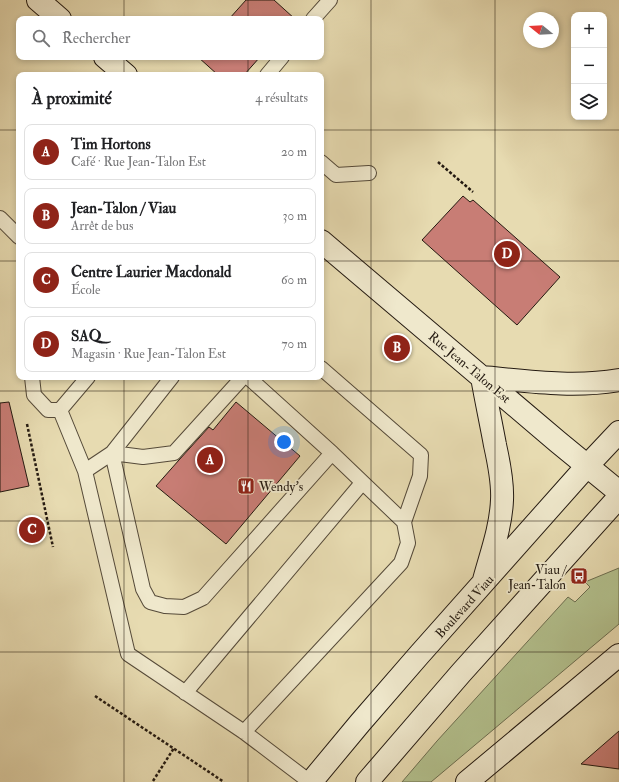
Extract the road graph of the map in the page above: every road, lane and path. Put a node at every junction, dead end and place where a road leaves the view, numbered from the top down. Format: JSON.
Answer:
{"nodes":[{"id":1,"x":38,"y":0,"type":"edge"},
{"id":2,"x":330,"y":0,"type":"edge"},
{"id":3,"x":57,"y":16,"type":"edge"},
{"id":4,"x":316,"y":16,"type":"edge"},
{"id":5,"x":108,"y":60,"type":"edge"},
{"id":6,"x":280,"y":60,"type":"edge"},
{"id":7,"x":122,"y":72,"type":"edge"},
{"id":8,"x":270,"y":72,"type":"edge"},
{"id":9,"x":438,"y":162,"type":"dead end"},
{"id":10,"x":324,"y":165,"type":"edge"},
{"id":11,"x":369,"y":173,"type":"dead end"},
{"id":12,"x":473,"y":192,"type":"dead end"},
{"id":13,"x":0,"y":218,"type":"edge"},
{"id":14,"x":16,"y":234,"type":"edge"},
{"id":15,"x":324,"y":243,"type":"edge"},
{"id":16,"x":324,"y":371,"type":"edge"},
{"id":17,"x":482,"y":377,"type":"junction"},
{"id":18,"x":32,"y":380,"type":"edge"},
{"id":19,"x":85,"y":380,"type":"edge"},
{"id":20,"x":170,"y":380,"type":"edge"},
{"id":21,"x":240,"y":380,"type":"edge"},
{"id":22,"x":251,"y":380,"type":"edge"},
{"id":23,"x":619,"y":380,"type":"edge"},
{"id":24,"x":60,"y":410,"type":"junction"},
{"id":25,"x":27,"y":424,"type":"dead end"},
{"id":26,"x":619,"y":432,"type":"edge"},
{"id":27,"x":112,"y":453,"type":"junction"},
{"id":28,"x":332,"y":453,"type":"junction"},
{"id":29,"x":588,"y":466,"type":"junction"},
{"id":30,"x":85,"y":471,"type":"junction"},
{"id":31,"x":362,"y":483,"type":"junction"},
{"id":32,"x":619,"y":492,"type":"edge"},
{"id":33,"x":619,"y":498,"type":"edge"},
{"id":34,"x":404,"y":522,"type":"junction"},
{"id":35,"x":53,"y":547,"type":"dead end"},
{"id":36,"x":482,"y":585,"type":"junction"},
{"id":37,"x":619,"y":655,"type":"edge"},
{"id":38,"x":185,"y":693,"type":"junction"},
{"id":39,"x":96,"y":696,"type":"dead end"},
{"id":40,"x":244,"y":732,"type":"junction"},
{"id":41,"x":174,"y":748,"type":"junction"},
{"id":42,"x":153,"y":780,"type":"dead end"},
{"id":43,"x":224,"y":782,"type":"edge"},
{"id":44,"x":311,"y":782,"type":"edge"},
{"id":45,"x":367,"y":782,"type":"edge"},
{"id":46,"x":467,"y":782,"type":"edge"}],
"edges":[{"from":1,"to":3,"type":"main road"},
{"from":2,"to":4,"type":"lane"},
{"from":5,"to":7,"type":"main road"},
{"from":6,"to":8,"type":"lane"},
{"from":9,"to":12,"type":"path"},
{"from":10,"to":11,"type":"lane"},
{"from":13,"to":14,"type":"lane"},
{"from":15,"to":17,"type":"main road","name":"Rue Jean-Talon Est"},
{"from":16,"to":34,"type":"lane"},
{"from":17,"to":23,"type":"main road"},
{"from":17,"to":29,"type":"main road","name":"Rue Jean-Talon Est"},
{"from":17,"to":36,"type":"main road"},
{"from":18,"to":24,"type":"lane"},
{"from":19,"to":24,"type":"lane"},
{"from":20,"to":27,"type":"lane"},
{"from":21,"to":27,"type":"lane"},
{"from":22,"to":28,"type":"lane"},
{"from":24,"to":30,"type":"lane"},
{"from":25,"to":35,"type":"path"},
{"from":26,"to":29,"type":"main road","name":"Boulevard Viau"},
{"from":27,"to":28,"type":"lane"},
{"from":27,"to":30,"type":"lane"},
{"from":28,"to":31,"type":"lane"},
{"from":29,"to":32,"type":"main road","name":"Rue Jean-Talon Est"},
{"from":29,"to":36,"type":"main road","name":"Boulevard Viau"},
{"from":30,"to":38,"type":"lane"},
{"from":31,"to":34,"type":"lane"},
{"from":31,"to":38,"type":"lane"},
{"from":33,"to":45,"type":"main road"},
{"from":34,"to":40,"type":"lane"},
{"from":36,"to":44,"type":"main road","name":"Boulevard Viau"},
{"from":37,"to":46,"type":"main road"},
{"from":38,"to":40,"type":"lane"},
{"from":39,"to":41,"type":"path"},
{"from":40,"to":44,"type":"lane"},
{"from":41,"to":42,"type":"path"},
{"from":41,"to":43,"type":"path"}]}
